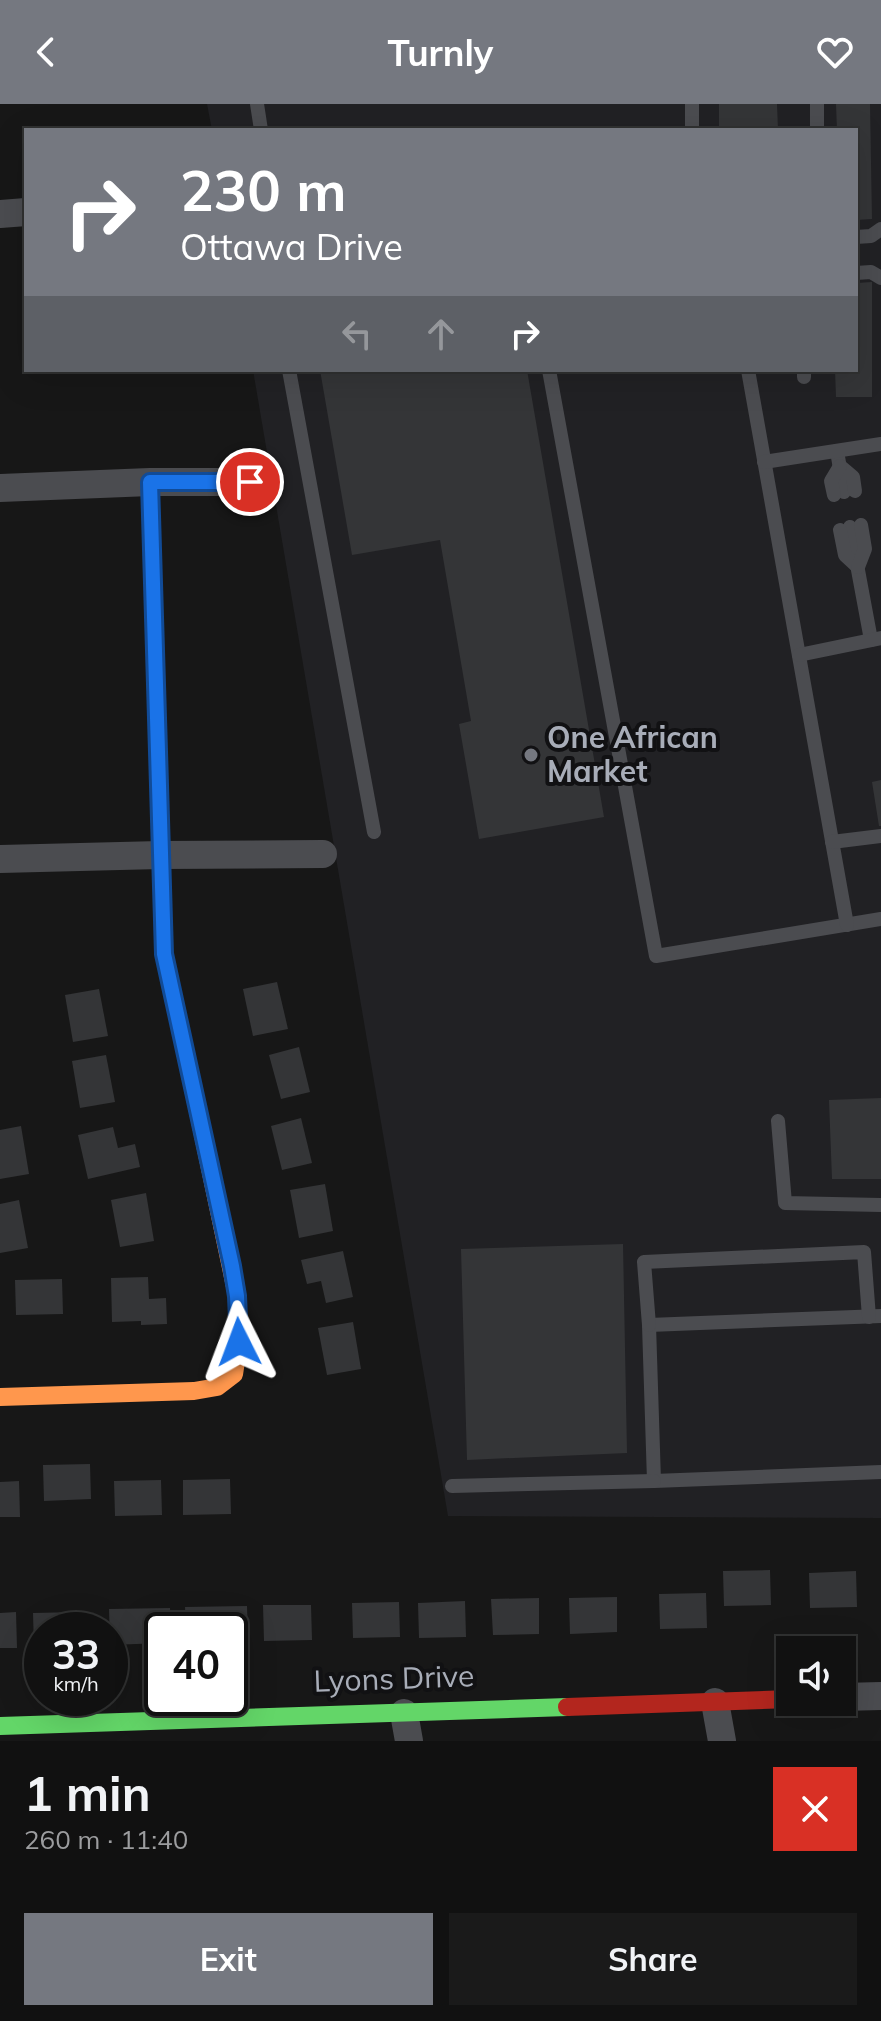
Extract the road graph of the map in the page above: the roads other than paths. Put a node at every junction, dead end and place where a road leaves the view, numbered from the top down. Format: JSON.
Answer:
{"nodes":[{"id":1,"x":257,"y":104,"type":"edge"},
{"id":2,"x":692,"y":104,"type":"edge"},
{"id":3,"x":817,"y":104,"type":"edge"},
{"id":4,"x":261,"y":128,"type":"edge"},
{"id":5,"x":692,"y":128,"type":"edge"},
{"id":6,"x":817,"y":128,"type":"edge"},
{"id":7,"x":24,"y":212,"type":"edge"},
{"id":8,"x":0,"y":214,"type":"edge"},
{"id":9,"x":881,"y":229,"type":"edge"},
{"id":10,"x":858,"y":237,"type":"edge"},
{"id":11,"x":858,"y":273,"type":"edge"},
{"id":12,"x":881,"y":278,"type":"edge"},
{"id":13,"x":289,"y":372,"type":"edge"},
{"id":14,"x":549,"y":372,"type":"edge"},
{"id":15,"x":748,"y":372,"type":"edge"},
{"id":16,"x":881,"y":444,"type":"edge"},
{"id":17,"x":839,"y":459,"type":"junction"},
{"id":18,"x":764,"y":462,"type":"junction"},
{"id":19,"x":150,"y":482,"type":"junction"},
{"id":20,"x":250,"y":482,"type":"dead end"},
{"id":21,"x":0,"y":488,"type":"edge"},
{"id":22,"x":858,"y":567,"type":"junction"},
{"id":23,"x":876,"y":639,"type":"edge"},
{"id":24,"x":799,"y":655,"type":"junction"},
{"id":25,"x":374,"y":832,"type":"dead end"},
{"id":26,"x":881,"y":836,"type":"edge"},
{"id":27,"x":832,"y":842,"type":"junction"},
{"id":28,"x":323,"y":854,"type":"dead end"},
{"id":29,"x":160,"y":855,"type":"junction"},
{"id":30,"x":0,"y":859,"type":"edge"},
{"id":31,"x":881,"y":919,"type":"edge"},
{"id":32,"x":847,"y":925,"type":"junction"},
{"id":33,"x":778,"y":1121,"type":"dead end"},
{"id":34,"x":881,"y":1205,"type":"edge"},
{"id":35,"x":875,"y":1317,"type":"edge"},
{"id":36,"x":649,"y":1325,"type":"junction"},
{"id":37,"x":0,"y":1397,"type":"edge"},
{"id":38,"x":881,"y":1472,"type":"edge"},
{"id":39,"x":654,"y":1481,"type":"junction"},
{"id":40,"x":452,"y":1486,"type":"dead end"},
{"id":41,"x":881,"y":1696,"type":"edge"},
{"id":42,"x":856,"y":1697,"type":"edge"},
{"id":43,"x":776,"y":1700,"type":"edge"},
{"id":44,"x":715,"y":1702,"type":"junction"},
{"id":45,"x":404,"y":1713,"type":"junction"},
{"id":46,"x":0,"y":1726,"type":"edge"},
{"id":47,"x":89,"y":1732,"type":"edge"},
{"id":48,"x":409,"y":1741,"type":"edge"},
{"id":49,"x":722,"y":1741,"type":"edge"}],
"edges":[{"from":1,"to":4,"type":"lane"},
{"from":2,"to":5,"type":"lane"},
{"from":3,"to":6,"type":"lane"},
{"from":7,"to":8,"type":"street"},
{"from":9,"to":10,"type":"lane"},
{"from":11,"to":12,"type":"lane"},
{"from":13,"to":25,"type":"lane"},
{"from":14,"to":32,"type":"lane"},
{"from":15,"to":18,"type":"lane"},
{"from":16,"to":17,"type":"lane"},
{"from":17,"to":17,"type":"lane"},
{"from":17,"to":18,"type":"lane"},
{"from":18,"to":24,"type":"lane"},
{"from":19,"to":20,"type":"street"},
{"from":19,"to":21,"type":"street"},
{"from":19,"to":29,"type":"street"},
{"from":22,"to":22,"type":"lane"},
{"from":22,"to":23,"type":"lane"},
{"from":23,"to":24,"type":"lane"},
{"from":24,"to":27,"type":"lane"},
{"from":26,"to":27,"type":"lane"},
{"from":27,"to":32,"type":"lane"},
{"from":28,"to":29,"type":"street"},
{"from":29,"to":30,"type":"street"},
{"from":29,"to":37,"type":"street"},
{"from":31,"to":32,"type":"lane"},
{"from":33,"to":34,"type":"lane"},
{"from":35,"to":36,"type":"lane"},
{"from":35,"to":36,"type":"lane"},
{"from":36,"to":39,"type":"lane"},
{"from":38,"to":39,"type":"lane"},
{"from":39,"to":40,"type":"lane"},
{"from":41,"to":42,"type":"street"},
{"from":43,"to":44,"type":"street","name":"Lyons Drive"},
{"from":44,"to":45,"type":"street","name":"Lyons Drive"},
{"from":44,"to":49,"type":"street"},
{"from":45,"to":47,"type":"street","name":"Lyons Drive"},
{"from":45,"to":48,"type":"street"},
{"from":46,"to":47,"type":"street","name":"Lyons Drive"}]}
